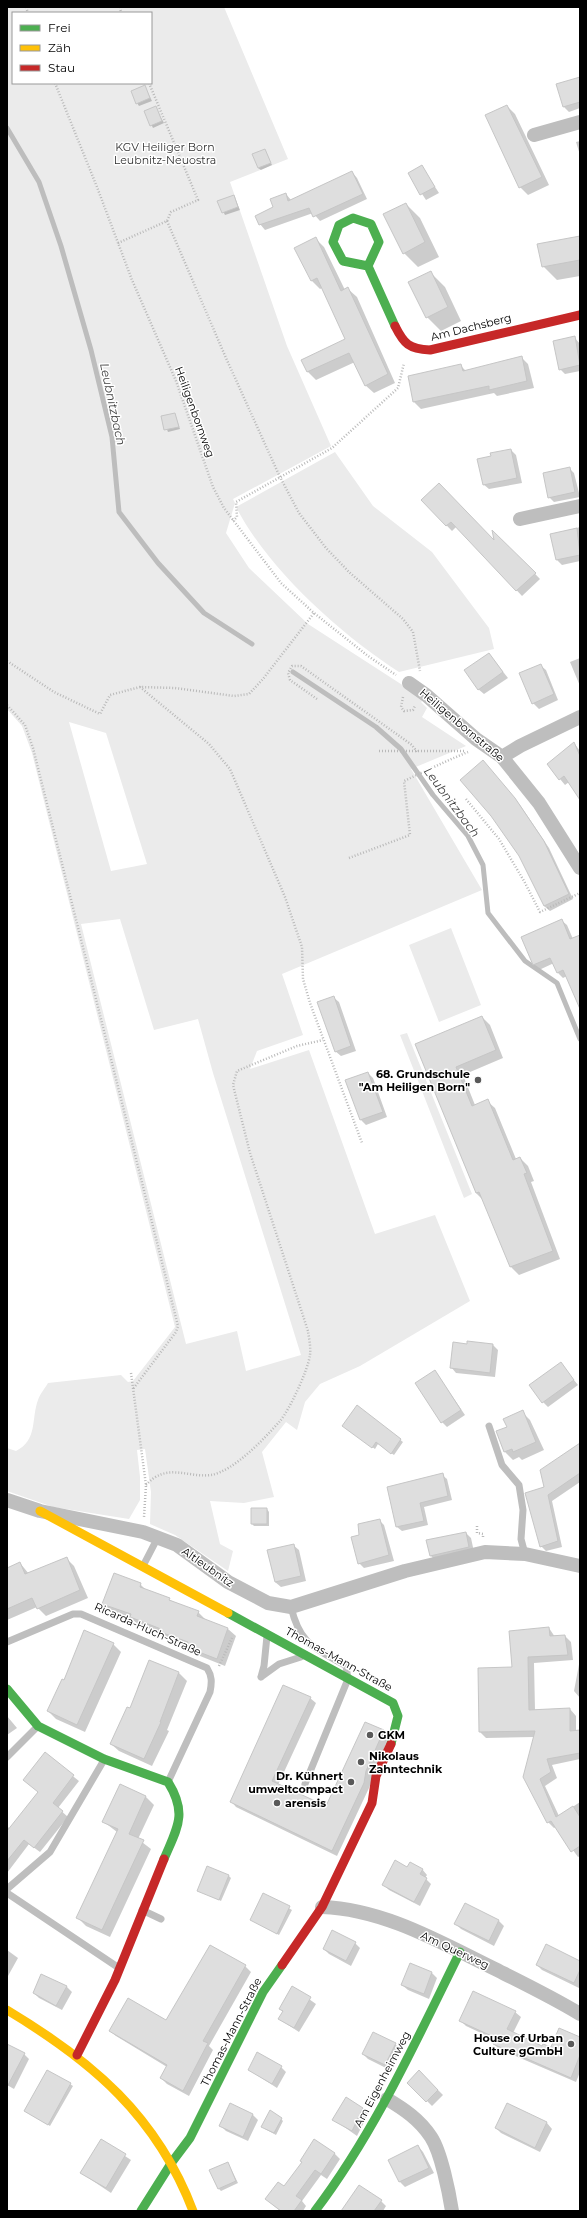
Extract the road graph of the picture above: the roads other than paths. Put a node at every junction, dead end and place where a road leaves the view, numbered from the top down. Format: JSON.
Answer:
{"nodes":[{"id":1,"x":580,"y":122,"type":"edge"},
{"id":2,"x":534,"y":135,"type":"dead end"},
{"id":3,"x":368,"y":266,"type":"junction"},
{"id":4,"x":580,"y":315,"type":"edge"},
{"id":5,"x":580,"y":506,"type":"edge"},
{"id":6,"x":520,"y":519,"type":"dead end"},
{"id":7,"x":409,"y":683,"type":"road end"},
{"id":8,"x":580,"y":717,"type":"edge"},
{"id":9,"x":502,"y":758,"type":"junction"},
{"id":10,"x":580,"y":868,"type":"edge"},
{"id":11,"x":489,"y":1426,"type":"dead end"},
{"id":12,"x":7,"y":1500,"type":"edge"},
{"id":13,"x":40,"y":1511,"type":"junction"},
{"id":14,"x":158,"y":1537,"type":"junction"},
{"id":15,"x":525,"y":1554,"type":"junction"},
{"id":16,"x":143,"y":1566,"type":"junction"},
{"id":17,"x":580,"y":1566,"type":"edge"},
{"id":18,"x":291,"y":1607,"type":"junction"},
{"id":19,"x":267,"y":1634,"type":"junction"},
{"id":20,"x":7,"y":1642,"type":"edge"},
{"id":21,"x":307,"y":1656,"type":"junction"},
{"id":22,"x":348,"y":1680,"type":"junction"},
{"id":23,"x":7,"y":1689,"type":"edge"},
{"id":24,"x":38,"y":1726,"type":"junction"},
{"id":25,"x":7,"y":1757,"type":"edge"},
{"id":26,"x":104,"y":1759,"type":"junction"},
{"id":27,"x":168,"y":1782,"type":"junction"},
{"id":28,"x":304,"y":1784,"type":"dead end"},
{"id":29,"x":7,"y":1889,"type":"edge"},
{"id":30,"x":7,"y":1893,"type":"edge"},
{"id":31,"x":322,"y":1907,"type":"junction"},
{"id":32,"x":142,"y":1910,"type":"junction"},
{"id":33,"x":161,"y":1919,"type":"dead end"},
{"id":34,"x":460,"y":1952,"type":"junction"},
{"id":35,"x":120,"y":1968,"type":"junction"},
{"id":36,"x":7,"y":2010,"type":"edge"},
{"id":37,"x":580,"y":2014,"type":"edge"},
{"id":38,"x":77,"y":2056,"type":"junction"},
{"id":39,"x":387,"y":2098,"type":"junction"},
{"id":40,"x":172,"y":2162,"type":"junction"},
{"id":41,"x":141,"y":2211,"type":"edge"},
{"id":42,"x":193,"y":2211,"type":"edge"},
{"id":43,"x":315,"y":2211,"type":"edge"},
{"id":44,"x":452,"y":2211,"type":"edge"}],
"edges":[{"from":1,"to":2,"type":"street"},
{"from":3,"to":3,"type":"street"},
{"from":3,"to":4,"type":"street","name":"Am Dachsberg"},
{"from":5,"to":6,"type":"street"},
{"from":7,"to":9,"type":"street","name":"Heiligenbornstraße"},
{"from":8,"to":9,"type":"street"},
{"from":9,"to":10,"type":"street","name":"Heiligenbornstraße"},
{"from":11,"to":15,"type":"lane"},
{"from":12,"to":13,"type":"street","name":"Altleubnitz"},
{"from":13,"to":14,"type":"street","name":"Altleubnitz"},
{"from":13,"to":16,"type":"street","name":"Thomas-Mann-Straße"},
{"from":14,"to":16,"type":"lane"},
{"from":14,"to":18,"type":"street","name":"Altleubnitz"},
{"from":15,"to":17,"type":"street","name":"Altleubnitz"},
{"from":15,"to":18,"type":"street","name":"Altleubnitz"},
{"from":16,"to":19,"type":"street","name":"Thomas-Mann-Straße"},
{"from":18,"to":22,"type":"lane"},
{"from":19,"to":21,"type":"street","name":"Thomas-Mann-Straße"},
{"from":19,"to":21,"type":"lane"},
{"from":20,"to":27,"type":"lane","name":"Ricarda-Huch-Straße"},
{"from":21,"to":22,"type":"street","name":"Thomas-Mann-Straße"},
{"from":22,"to":28,"type":"lane"},
{"from":22,"to":31,"type":"street","name":"Thomas-Mann-Straße"},
{"from":23,"to":24,"type":"street"},
{"from":24,"to":25,"type":"lane"},
{"from":24,"to":26,"type":"street"},
{"from":26,"to":27,"type":"street"},
{"from":26,"to":29,"type":"lane"},
{"from":27,"to":32,"type":"street"},
{"from":30,"to":35,"type":"lane"},
{"from":31,"to":34,"type":"street","name":"Am Querweg"},
{"from":31,"to":40,"type":"street","name":"Thomas-Mann-Straße"},
{"from":32,"to":33,"type":"lane"},
{"from":32,"to":35,"type":"street"},
{"from":34,"to":37,"type":"street","name":"Am Querweg"},
{"from":34,"to":39,"type":"street","name":"Am Eigenheimweg"},
{"from":35,"to":38,"type":"street"},
{"from":36,"to":38,"type":"street"},
{"from":38,"to":40,"type":"street"},
{"from":39,"to":43,"type":"street","name":"Am Eigenheimweg"},
{"from":39,"to":44,"type":"street"},
{"from":40,"to":41,"type":"street","name":"Thomas-Mann-Straße"},
{"from":40,"to":42,"type":"street"}]}
